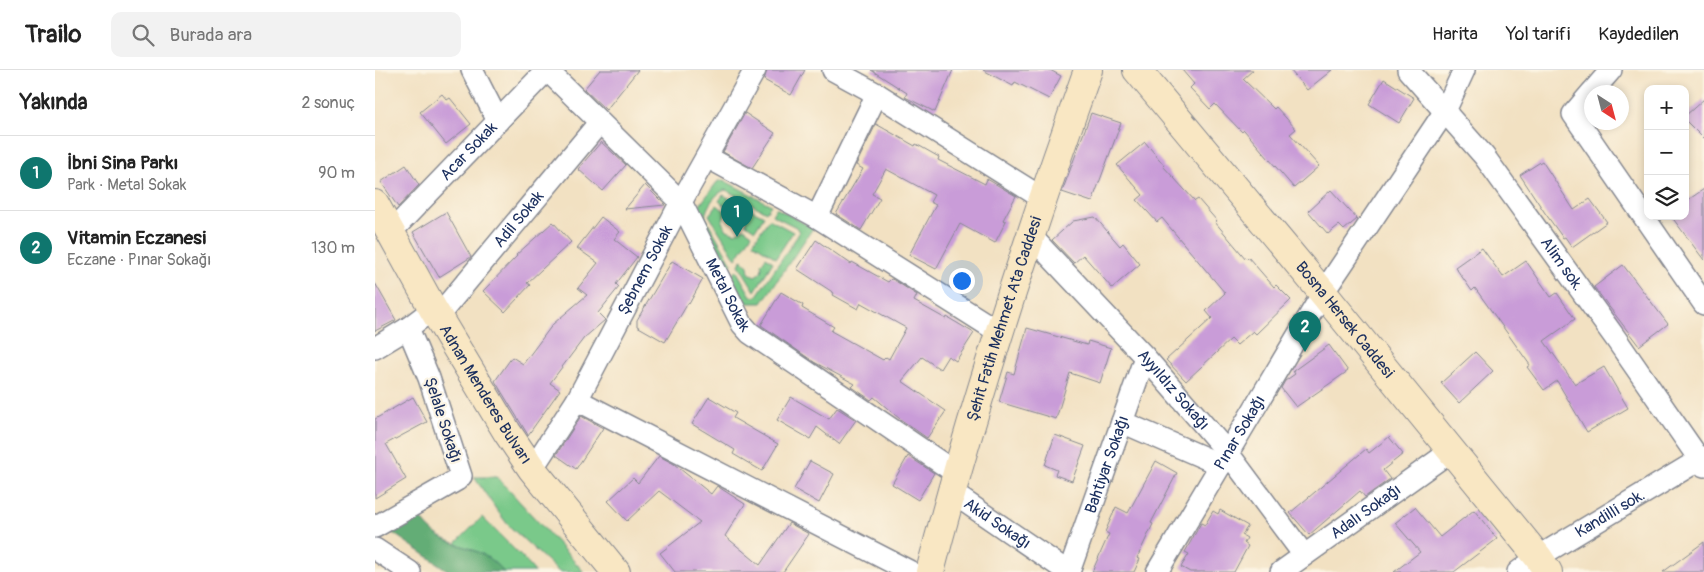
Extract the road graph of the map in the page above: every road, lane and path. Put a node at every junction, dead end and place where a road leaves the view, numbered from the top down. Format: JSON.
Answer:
{"nodes":[{"id":1,"x":472,"y":70,"type":"edge"},
{"id":2,"x":547,"y":70,"type":"edge"},
{"id":3,"x":833,"y":70,"type":"edge"},
{"id":4,"x":1088,"y":70,"type":"edge"},
{"id":5,"x":1137,"y":70,"type":"edge"},
{"id":6,"x":1408,"y":70,"type":"edge"},
{"id":7,"x":1464,"y":70,"type":"edge"},
{"id":8,"x":1611,"y":70,"type":"edge"},
{"id":9,"x":752,"y":71,"type":"edge"},
{"id":10,"x":1599,"y":85,"type":"edge"},
{"id":11,"x":877,"y":94,"type":"junction"},
{"id":12,"x":1584,"y":102,"type":"edge"},
{"id":13,"x":1445,"y":111,"type":"junction"},
{"id":14,"x":498,"y":121,"type":"junction"},
{"id":15,"x":599,"y":123,"type":"junction"},
{"id":16,"x":1584,"y":130,"type":"edge"},
{"id":17,"x":1584,"y":130,"type":"edge"},
{"id":18,"x":707,"y":157,"type":"junction"},
{"id":19,"x":1042,"y":198,"type":"junction"},
{"id":20,"x":681,"y":202,"type":"junction"},
{"id":21,"x":375,"y":204,"type":"edge"},
{"id":22,"x":817,"y":217,"type":"junction"},
{"id":23,"x":391,"y":232,"type":"junction"},
{"id":24,"x":1030,"y":235,"type":"junction"},
{"id":25,"x":1323,"y":293,"type":"junction"},
{"id":26,"x":1704,"y":304,"type":"edge"},
{"id":27,"x":436,"y":312,"type":"junction"},
{"id":28,"x":408,"y":328,"type":"junction"},
{"id":29,"x":999,"y":332,"type":"junction"},
{"id":30,"x":375,"y":348,"type":"edge"},
{"id":31,"x":1145,"y":357,"type":"junction"},
{"id":32,"x":577,"y":400,"type":"junction"},
{"id":33,"x":1122,"y":422,"type":"junction"},
{"id":34,"x":1451,"y":451,"type":"junction"},
{"id":35,"x":1225,"y":459,"type":"junction"},
{"id":36,"x":1702,"y":461,"type":"edge"},
{"id":37,"x":531,"y":468,"type":"junction"},
{"id":38,"x":953,"y":482,"type":"junction"},
{"id":39,"x":375,"y":527,"type":"edge"},
{"id":40,"x":375,"y":549,"type":"edge"},
{"id":41,"x":1304,"y":554,"type":"junction"},
{"id":42,"x":1534,"y":567,"type":"edge"},
{"id":43,"x":410,"y":572,"type":"edge"},
{"id":44,"x":616,"y":572,"type":"edge"},
{"id":45,"x":911,"y":572,"type":"edge"},
{"id":46,"x":930,"y":572,"type":"edge"},
{"id":47,"x":1068,"y":572,"type":"edge"},
{"id":48,"x":1157,"y":572,"type":"edge"},
{"id":49,"x":1281,"y":572,"type":"edge"}],
"edges":[{"from":1,"to":14,"type":"street"},
{"from":2,"to":14,"type":"street","name":"Acar Sokak"},
{"from":2,"to":15,"type":"street","name":"Metal Sokak"},
{"from":3,"to":11,"type":"street"},
{"from":4,"to":19,"type":"main road","name":"Şehit Fatih Mehmet Ata Caddesi"},
{"from":5,"to":25,"type":"main road","name":"Bosna Hersek Caddesi"},
{"from":6,"to":13,"type":"street","name":"Alim sok."},
{"from":7,"to":13,"type":"street","name":"Pınar Sokağı"},
{"from":8,"to":10,"type":"street"},
{"from":9,"to":18,"type":"street","name":"Şebnem Sokak"},
{"from":11,"to":19,"type":"street"},
{"from":11,"to":22,"type":"street"},
{"from":12,"to":17,"type":"street"},
{"from":13,"to":25,"type":"street","name":"Pınar Sokağı"},
{"from":13,"to":36,"type":"street","name":"Alim sok."},
{"from":14,"to":23,"type":"street","name":"Acar Sokak"},
{"from":15,"to":20,"type":"street","name":"Metal Sokak"},
{"from":15,"to":27,"type":"street","name":"Adil Sokak"},
{"from":16,"to":26,"type":"street"},
{"from":18,"to":20,"type":"street","name":"Şebnem Sokak"},
{"from":18,"to":22,"type":"street"},
{"from":19,"to":24,"type":"main road","name":"Şehit Fatih Mehmet Ata Caddesi"},
{"from":20,"to":32,"type":"street","name":"Şebnem Sokak"},
{"from":20,"to":38,"type":"street","name":"Metal Sokak"},
{"from":21,"to":23,"type":"main road","name":"Adnan Menderes Bulvarı"},
{"from":22,"to":29,"type":"street"},
{"from":23,"to":27,"type":"main road","name":"Adnan Menderes Bulvarı"},
{"from":24,"to":29,"type":"main road","name":"Şehit Fatih Mehmet Ata Caddesi"},
{"from":24,"to":31,"type":"street","name":"Ayyıldız Sokağı"},
{"from":25,"to":34,"type":"main road","name":"Bosna Hersek Caddesi"},
{"from":25,"to":35,"type":"street","name":"Pınar Sokağı"},
{"from":27,"to":28,"type":"street","name":"Adil Sokak"},
{"from":27,"to":37,"type":"main road","name":"Adnan Menderes Bulvarı"},
{"from":28,"to":30,"type":"street","name":"Adil Sokak"},
{"from":28,"to":39,"type":"street","name":"Şelale Sokağı"},
{"from":29,"to":38,"type":"main road","name":"Şehit Fatih Mehmet Ata Caddesi"},
{"from":31,"to":33,"type":"street","name":"Bahtiyar Sokağı"},
{"from":31,"to":35,"type":"street","name":"Ayyıldız Sokağı"},
{"from":32,"to":37,"type":"street","name":"Şebnem Sokak"},
{"from":32,"to":45,"type":"street"},
{"from":33,"to":35,"type":"street"},
{"from":33,"to":47,"type":"street","name":"Bahtiyar Sokağı"},
{"from":34,"to":41,"type":"street","name":"Adalı Sokağı"},
{"from":34,"to":42,"type":"main road","name":"Bosna Hersek Caddesi"},
{"from":35,"to":41,"type":"street","name":"Ayyıldız Sokağı"},
{"from":35,"to":48,"type":"street","name":"Pınar Sokağı"},
{"from":36,"to":42,"type":"street","name":"Kandilli sok."},
{"from":37,"to":44,"type":"main road","name":"Adnan Menderes Bulvarı"},
{"from":38,"to":46,"type":"main road","name":"Şehit Fatih Mehmet Ata Caddesi"},
{"from":38,"to":47,"type":"street","name":"Akid Sokağı"},
{"from":40,"to":43,"type":"street"},
{"from":41,"to":49,"type":"street","name":"Adalı Sokağı"}]}
